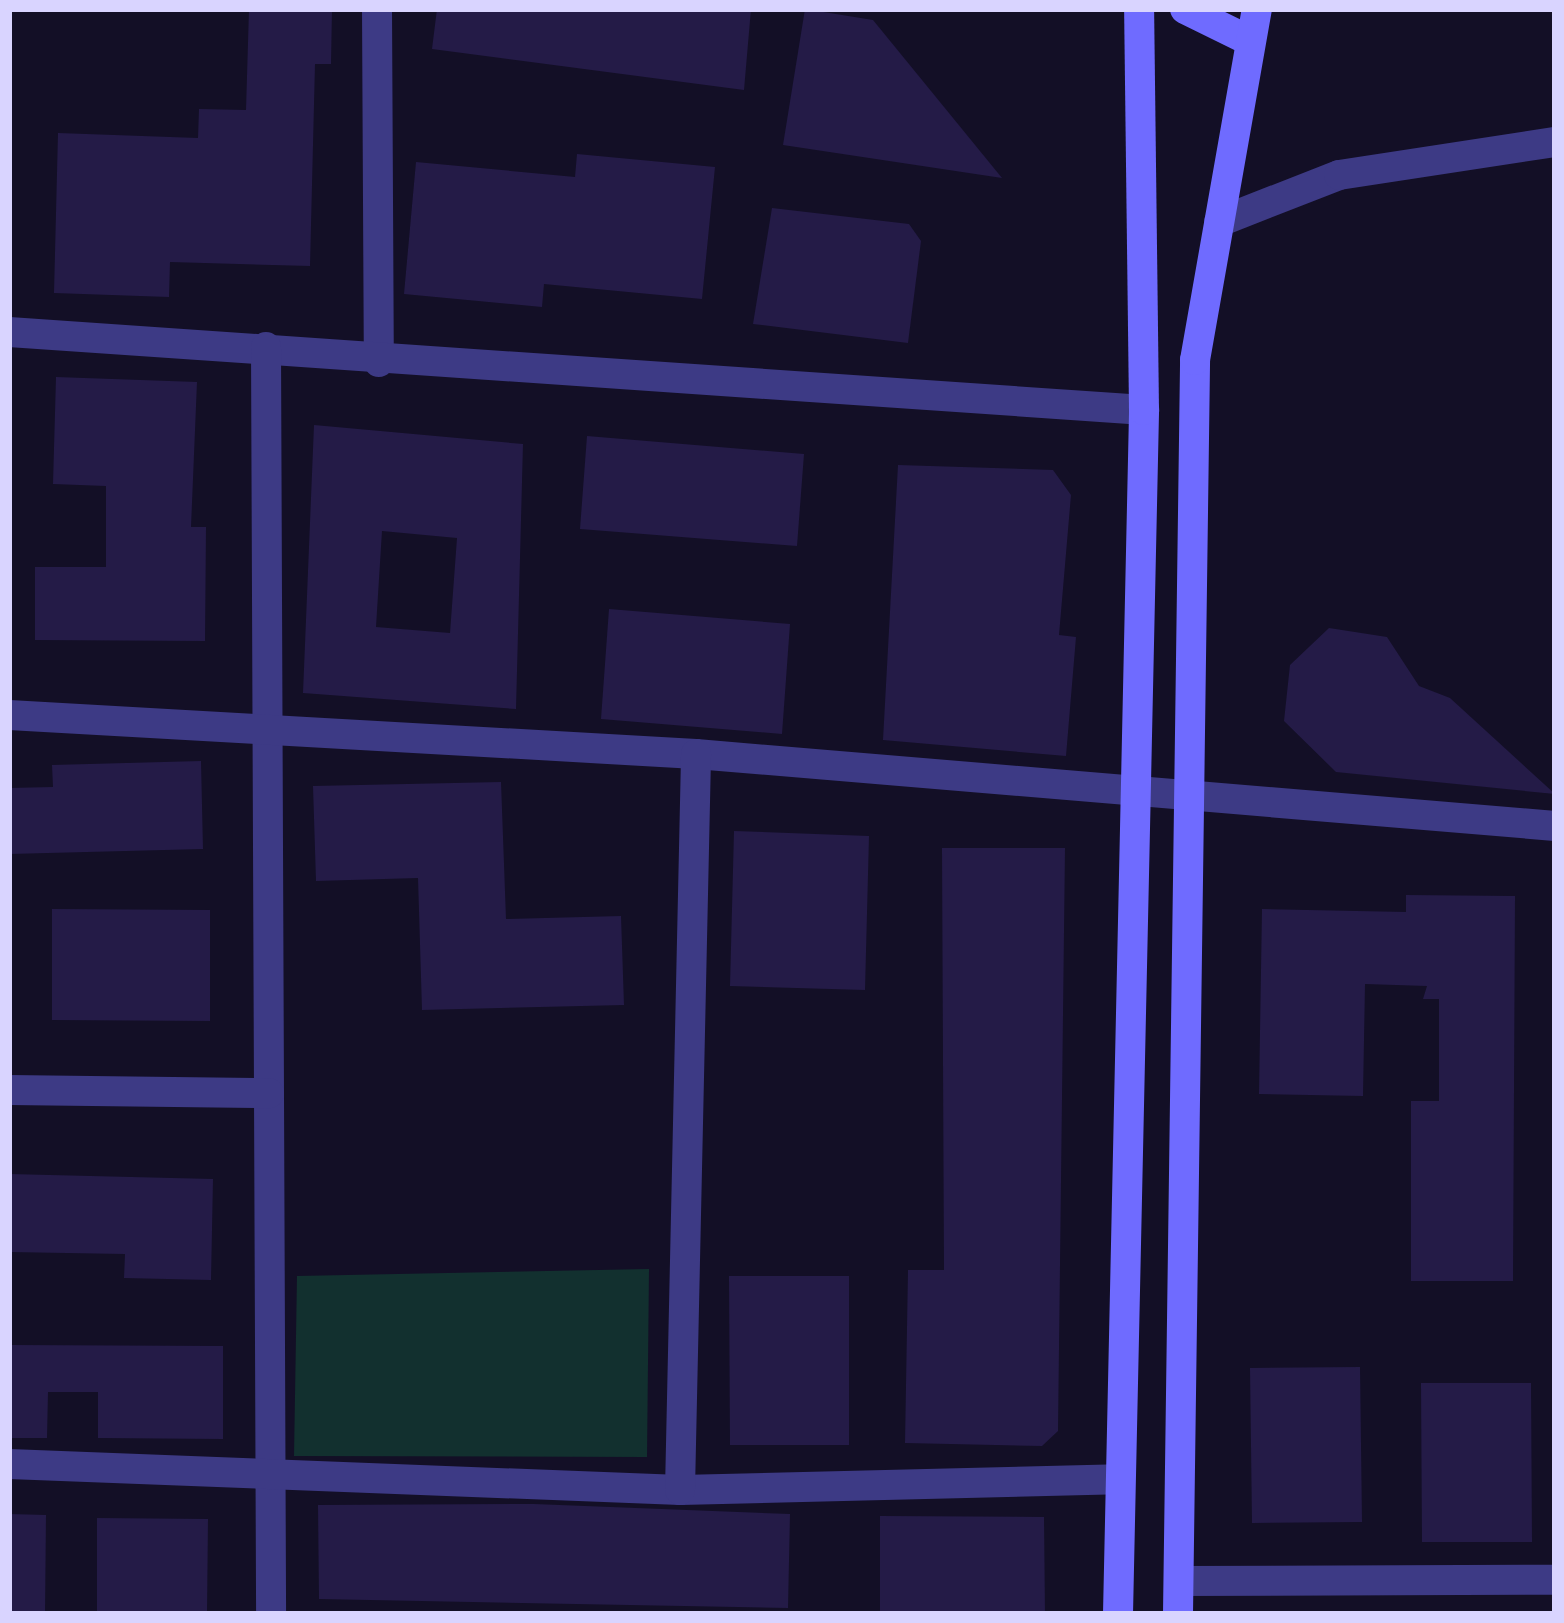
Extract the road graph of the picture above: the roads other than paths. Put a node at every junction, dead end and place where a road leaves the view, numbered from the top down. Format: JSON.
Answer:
{"nodes":[{"id":1,"x":377,"y":9,"type":"edge"},
{"id":2,"x":1139,"y":9,"type":"edge"},
{"id":3,"x":1185,"y":9,"type":"edge"},
{"id":4,"x":1257,"y":9,"type":"edge"},
{"id":5,"x":1250,"y":41,"type":"junction"},
{"id":6,"x":1555,"y":142,"type":"edge"},
{"id":7,"x":1219,"y":222,"type":"junction"},
{"id":8,"x":9,"y":332,"type":"edge"},
{"id":9,"x":266,"y":347,"type":"junction"},
{"id":10,"x":379,"y":362,"type":"junction"},
{"id":11,"x":1144,"y":410,"type":"junction"},
{"id":12,"x":9,"y":715,"type":"edge"},
{"id":13,"x":264,"y":726,"type":"junction"},
{"id":14,"x":696,"y":754,"type":"junction"},
{"id":15,"x":1128,"y":790,"type":"junction"},
{"id":16,"x":1187,"y":790,"type":"junction"},
{"id":17,"x":1555,"y":826,"type":"edge"},
{"id":18,"x":9,"y":1090,"type":"edge"},
{"id":19,"x":269,"y":1093,"type":"junction"},
{"id":20,"x":9,"y":1465,"type":"edge"},
{"id":21,"x":1118,"y":1479,"type":"junction"},
{"id":22,"x":269,"y":1480,"type":"junction"},
{"id":23,"x":680,"y":1490,"type":"junction"},
{"id":24,"x":1179,"y":1580,"type":"junction"},
{"id":25,"x":1555,"y":1580,"type":"edge"},
{"id":26,"x":271,"y":1614,"type":"edge"},
{"id":27,"x":1118,"y":1614,"type":"edge"},
{"id":28,"x":1178,"y":1614,"type":"edge"}],
"edges":[{"from":1,"to":10,"type":"street"},
{"from":2,"to":11,"type":"street"},
{"from":3,"to":5,"type":"street"},
{"from":4,"to":5,"type":"street"},
{"from":5,"to":7,"type":"street"},
{"from":6,"to":7,"type":"street"},
{"from":7,"to":16,"type":"street"},
{"from":8,"to":9,"type":"street"},
{"from":9,"to":10,"type":"street"},
{"from":9,"to":13,"type":"street"},
{"from":10,"to":11,"type":"street"},
{"from":11,"to":15,"type":"street"},
{"from":12,"to":13,"type":"street"},
{"from":13,"to":14,"type":"street"},
{"from":13,"to":19,"type":"street"},
{"from":14,"to":15,"type":"street"},
{"from":14,"to":23,"type":"street"},
{"from":15,"to":16,"type":"street"},
{"from":15,"to":21,"type":"street"},
{"from":16,"to":17,"type":"street"},
{"from":16,"to":24,"type":"street"},
{"from":18,"to":19,"type":"street"},
{"from":19,"to":22,"type":"street"},
{"from":20,"to":22,"type":"street"},
{"from":21,"to":23,"type":"street"},
{"from":21,"to":27,"type":"street"},
{"from":22,"to":23,"type":"street"},
{"from":22,"to":26,"type":"street"},
{"from":24,"to":25,"type":"street"},
{"from":24,"to":28,"type":"street"}]}
